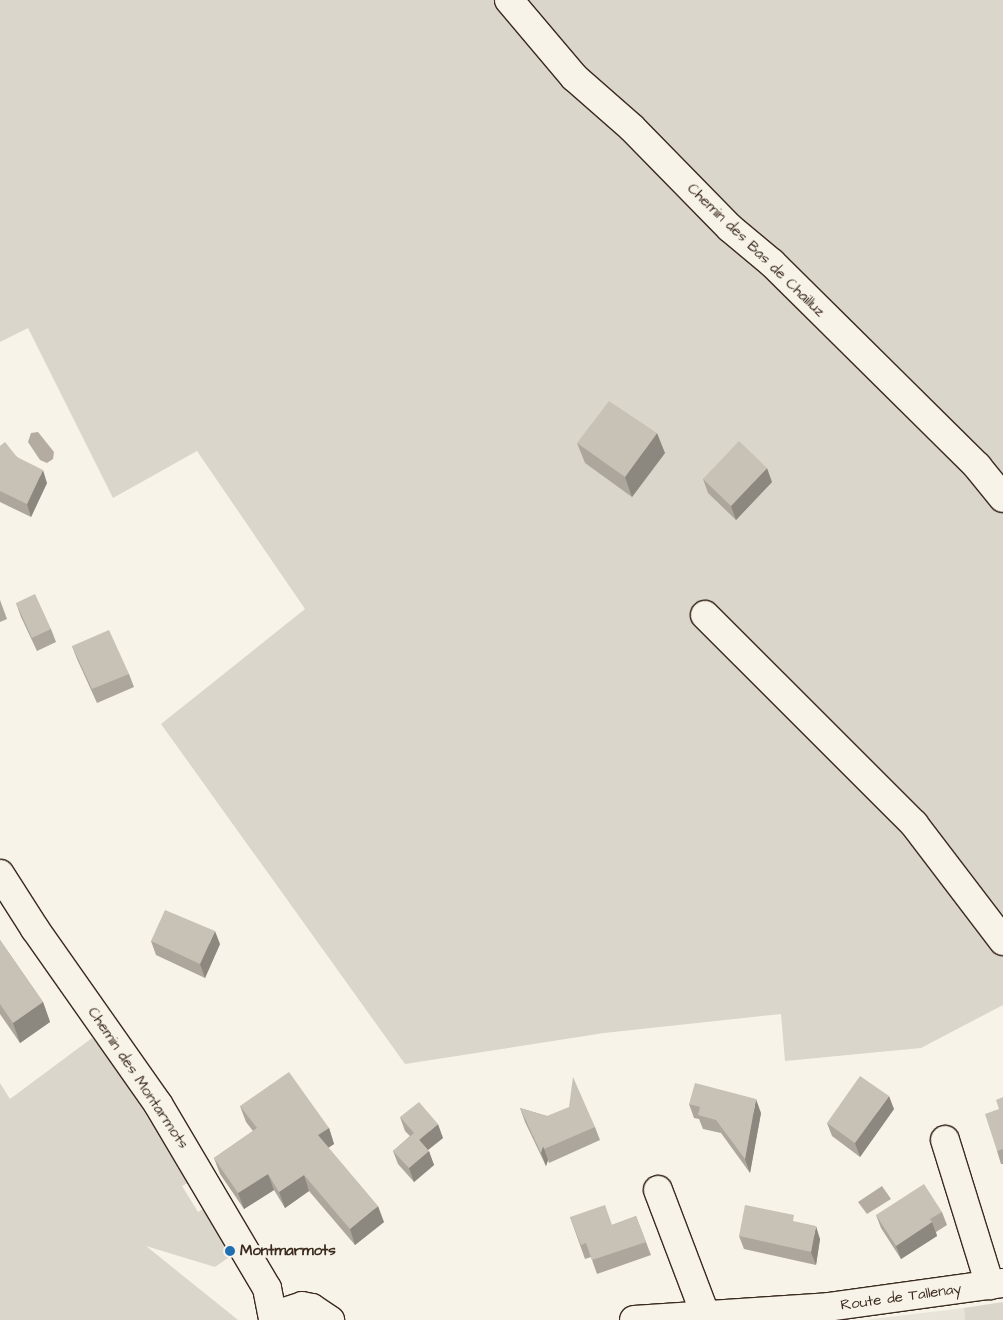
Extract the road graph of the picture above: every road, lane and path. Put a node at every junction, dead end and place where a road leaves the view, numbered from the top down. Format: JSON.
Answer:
{"nodes":[{"id":1,"x":509,"y":0,"type":"edge"},
{"id":2,"x":1003,"y":498,"type":"edge"},
{"id":3,"x":705,"y":615,"type":"dead end"},
{"id":4,"x":0,"y":874,"type":"edge"},
{"id":5,"x":1003,"y":941,"type":"edge"},
{"id":6,"x":945,"y":1140,"type":"dead end"},
{"id":7,"x":658,"y":1190,"type":"dead end"},
{"id":8,"x":996,"y":1284,"type":"edge"},
{"id":9,"x":705,"y":1314,"type":"junction"},
{"id":10,"x":280,"y":1316,"type":"edge"},
{"id":11,"x":330,"y":1320,"type":"edge"},
{"id":12,"x":634,"y":1320,"type":"edge"}],
"edges":[{"from":1,"to":2,"type":"street","name":"Chemin des Bas de Chailluz"},
{"from":3,"to":5,"type":"street"},
{"from":4,"to":10,"type":"street","name":"Chemin des Montarmots"},
{"from":6,"to":8,"type":"street","name":"Route de Tallenay"},
{"from":7,"to":9,"type":"street"},
{"from":8,"to":9,"type":"street","name":"Route de Tallenay"},
{"from":9,"to":12,"type":"street","name":"Route de Tallenay"},
{"from":10,"to":11,"type":"street"}]}
